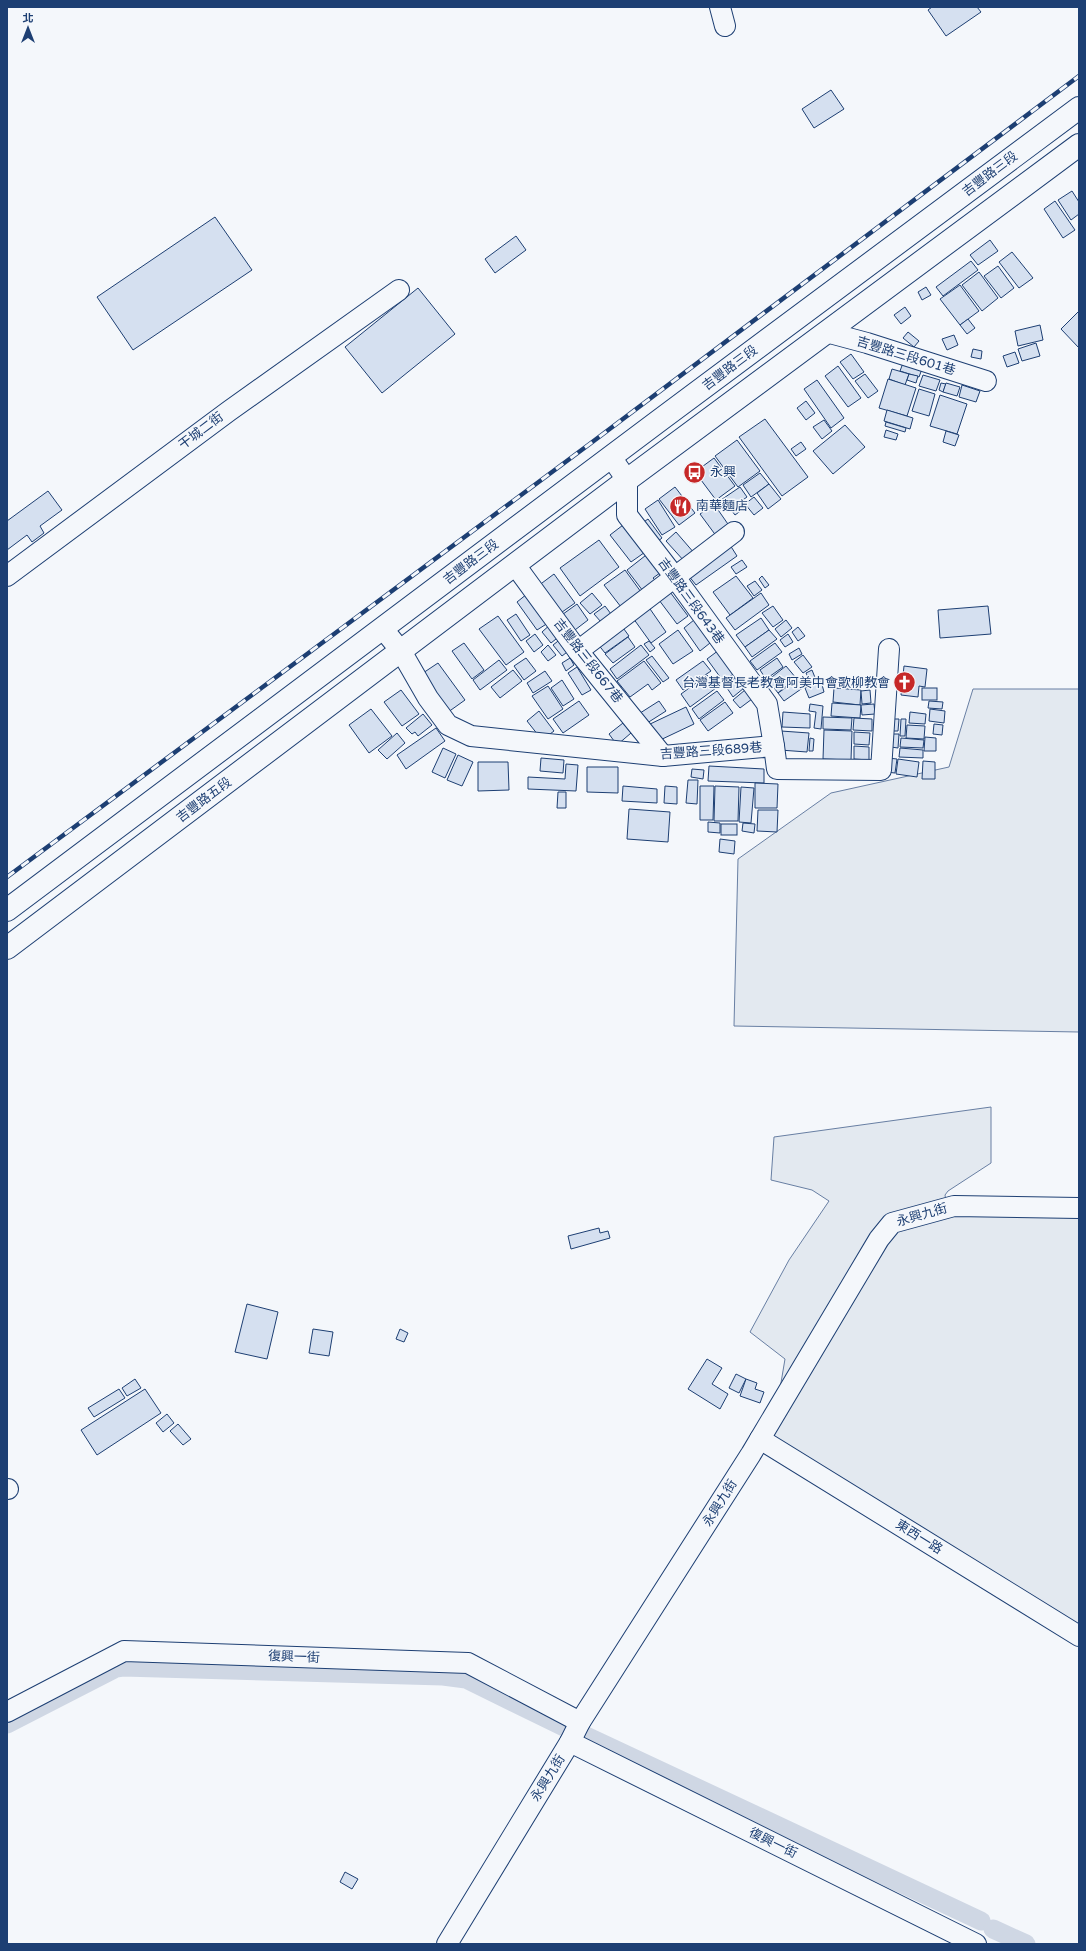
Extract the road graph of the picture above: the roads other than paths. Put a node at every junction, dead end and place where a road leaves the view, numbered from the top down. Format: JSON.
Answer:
{"nodes":[{"id":1,"x":1079,"y":108,"type":"edge"},
{"id":2,"x":1079,"y":145,"type":"edge"},
{"id":3,"x":399,"y":290,"type":"dead end"},
{"id":4,"x":826,"y":332,"type":"junction"},
{"id":5,"x":986,"y":381,"type":"dead end"},
{"id":6,"x":611,"y":457,"type":"junction"},
{"id":7,"x":627,"y":480,"type":"junction"},
{"id":8,"x":734,"y":532,"type":"dead end"},
{"id":9,"x":515,"y":565,"type":"junction"},
{"id":10,"x":7,"y":576,"type":"edge"},
{"id":11,"x":674,"y":576,"type":"junction"},
{"id":12,"x":383,"y":629,"type":"junction"},
{"id":13,"x":889,"y":649,"type":"dead end"},
{"id":14,"x":401,"y":651,"type":"junction"},
{"id":15,"x":578,"y":651,"type":"junction"},
{"id":16,"x":774,"y":746,"type":"junction"},
{"id":17,"x":663,"y":756,"type":"junction"},
{"id":18,"x":7,"y":910,"type":"edge"},
{"id":19,"x":7,"y":948,"type":"edge"},
{"id":20,"x":1079,"y":1208,"type":"edge"},
{"id":21,"x":760,"y":1439,"type":"junction"},
{"id":22,"x":1079,"y":1636,"type":"edge"},
{"id":23,"x":7,"y":1712,"type":"edge"},
{"id":24,"x":580,"y":1722,"type":"junction"},
{"id":25,"x":570,"y":1742,"type":"junction"},
{"id":26,"x":447,"y":1944,"type":"edge"},
{"id":27,"x":976,"y":1944,"type":"edge"}],
"edges":[{"from":1,"to":6,"type":"main road","name":"吉豐路三段"},
{"from":2,"to":4,"type":"main road"},
{"from":3,"to":10,"type":"street","name":"干城二街"},
{"from":4,"to":5,"type":"street","name":"吉豐路三段601巷"},
{"from":4,"to":7,"type":"main road"},
{"from":6,"to":7,"type":"street"},
{"from":6,"to":12,"type":"main road","name":"吉豐路三段"},
{"from":7,"to":9,"type":"main road"},
{"from":7,"to":11,"type":"street","name":"吉豐路三段643巷"},
{"from":8,"to":11,"type":"street"},
{"from":9,"to":14,"type":"main road"},
{"from":9,"to":15,"type":"street","name":"吉豐路三段667巷"},
{"from":11,"to":15,"type":"street"},
{"from":11,"to":16,"type":"street","name":"吉豐路三段643巷"},
{"from":12,"to":14,"type":"street","name":"吉豐路三段689巷"},
{"from":12,"to":18,"type":"main road"},
{"from":13,"to":16,"type":"street","name":"吉豐路三段689巷"},
{"from":14,"to":17,"type":"street","name":"吉豐路三段689巷"},
{"from":14,"to":19,"type":"main road","name":"吉豐路五段"},
{"from":15,"to":17,"type":"street","name":"吉豐路三段667巷"},
{"from":16,"to":17,"type":"street","name":"吉豐路三段689巷"},
{"from":20,"to":21,"type":"street","name":"永興九街"},
{"from":21,"to":22,"type":"street","name":"東西一路"},
{"from":21,"to":24,"type":"street","name":"永興九街"},
{"from":23,"to":24,"type":"street","name":"復興一街"},
{"from":24,"to":25,"type":"street","name":"永興九街"},
{"from":25,"to":26,"type":"street","name":"永興九街"},
{"from":25,"to":27,"type":"street","name":"復興一街"}]}
